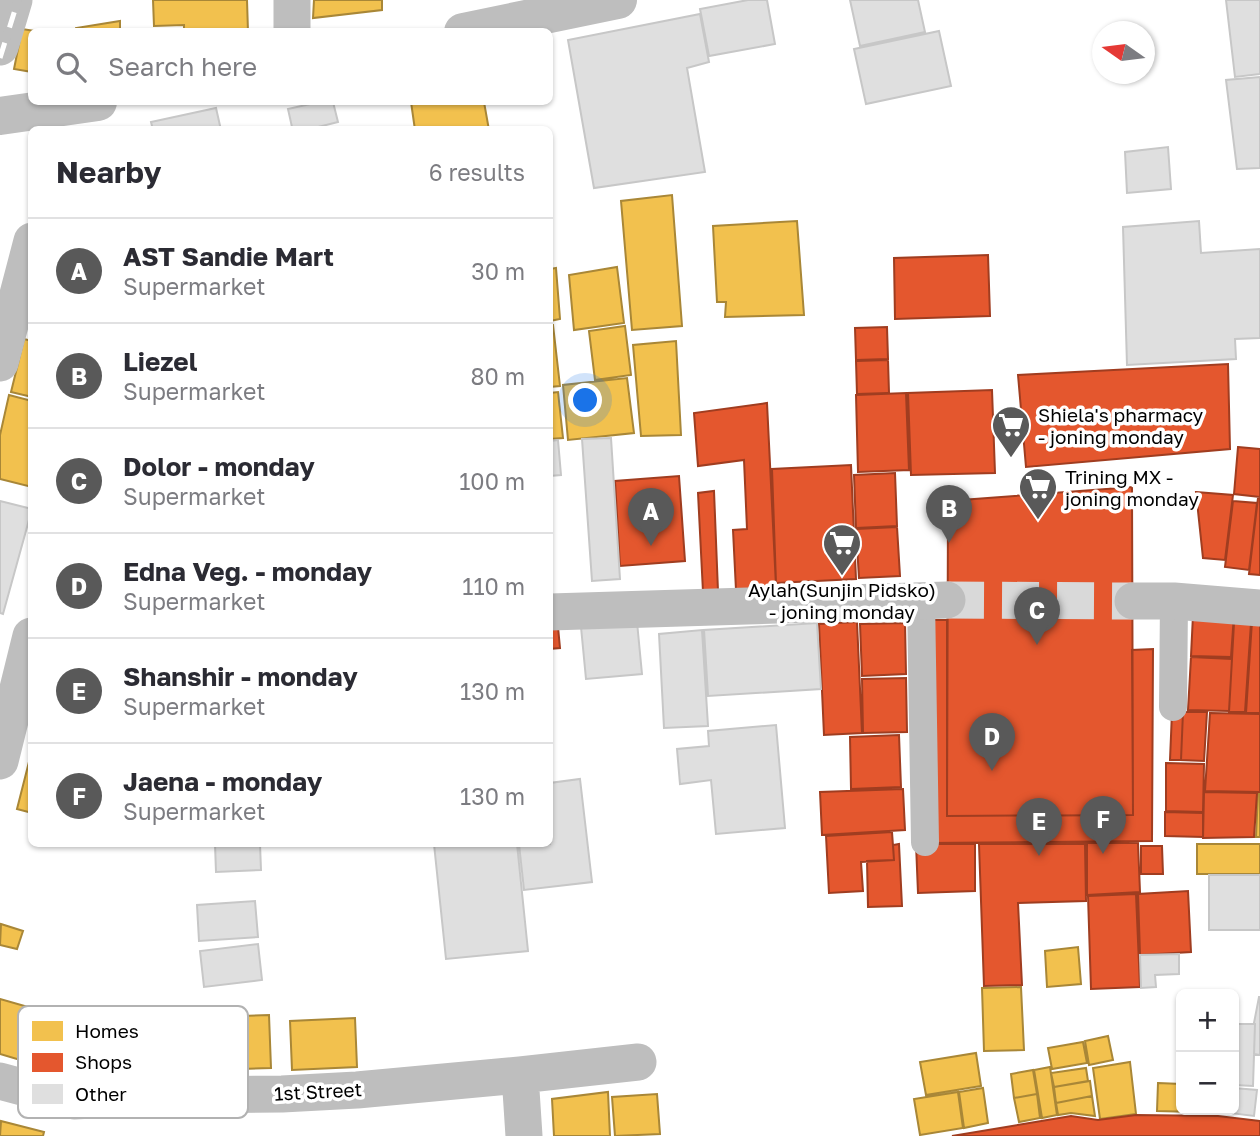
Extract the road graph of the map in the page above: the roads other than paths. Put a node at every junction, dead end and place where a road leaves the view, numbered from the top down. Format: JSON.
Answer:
{"nodes":[{"id":1,"x":14,"y":0,"type":"edge"},
{"id":2,"x":292,"y":0,"type":"edge"},
{"id":3,"x":618,"y":0,"type":"edge"},
{"id":4,"x":292,"y":28,"type":"edge"},
{"id":5,"x":482,"y":28,"type":"edge"},
{"id":6,"x":0,"y":47,"type":"edge"},
{"id":7,"x":75,"y":113,"type":"edge"},
{"id":8,"x":0,"y":117,"type":"edge"},
{"id":9,"x":28,"y":256,"type":"edge"},
{"id":10,"x":0,"y":363,"type":"edge"},
{"id":11,"x":934,"y":600,"type":"joint"},
{"id":12,"x":1133,"y":601,"type":"tunnel mouth"},
{"id":13,"x":1174,"y":601,"type":"junction"},
{"id":14,"x":1260,"y":608,"type":"edge"},
{"id":15,"x":553,"y":612,"type":"edge"},
{"id":16,"x":0,"y":627,"type":"edge"},
{"id":17,"x":28,"y":635,"type":"edge"},
{"id":18,"x":28,"y":648,"type":"edge"},
{"id":19,"x":1172,"y":707,"type":"dead end"},
{"id":20,"x":0,"y":761,"type":"edge"},
{"id":21,"x":925,"y":842,"type":"dead end"},
{"id":22,"x":638,"y":1062,"type":"dead end"},
{"id":23,"x":520,"y":1075,"type":"junction"},
{"id":24,"x":0,"y":1081,"type":"edge"},
{"id":25,"x":18,"y":1086,"type":"edge"},
{"id":26,"x":248,"y":1095,"type":"edge"},
{"id":27,"x":524,"y":1136,"type":"edge"}],
"edges":[{"from":1,"to":6,"type":"street"},
{"from":2,"to":4,"type":"street"},
{"from":3,"to":5,"type":"street"},
{"from":7,"to":8,"type":"street"},
{"from":9,"to":10,"type":"street"},
{"from":11,"to":15,"type":"street"},
{"from":11,"to":21,"type":"street"},
{"from":12,"to":13,"type":"street"},
{"from":13,"to":14,"type":"street"},
{"from":13,"to":19,"type":"street"},
{"from":16,"to":17,"type":"street"},
{"from":18,"to":20,"type":"street"},
{"from":22,"to":23,"type":"street","name":"1st Street"},
{"from":23,"to":26,"type":"street","name":"1st Street"},
{"from":23,"to":27,"type":"street"},
{"from":24,"to":25,"type":"street","name":"1st Street"}]}
